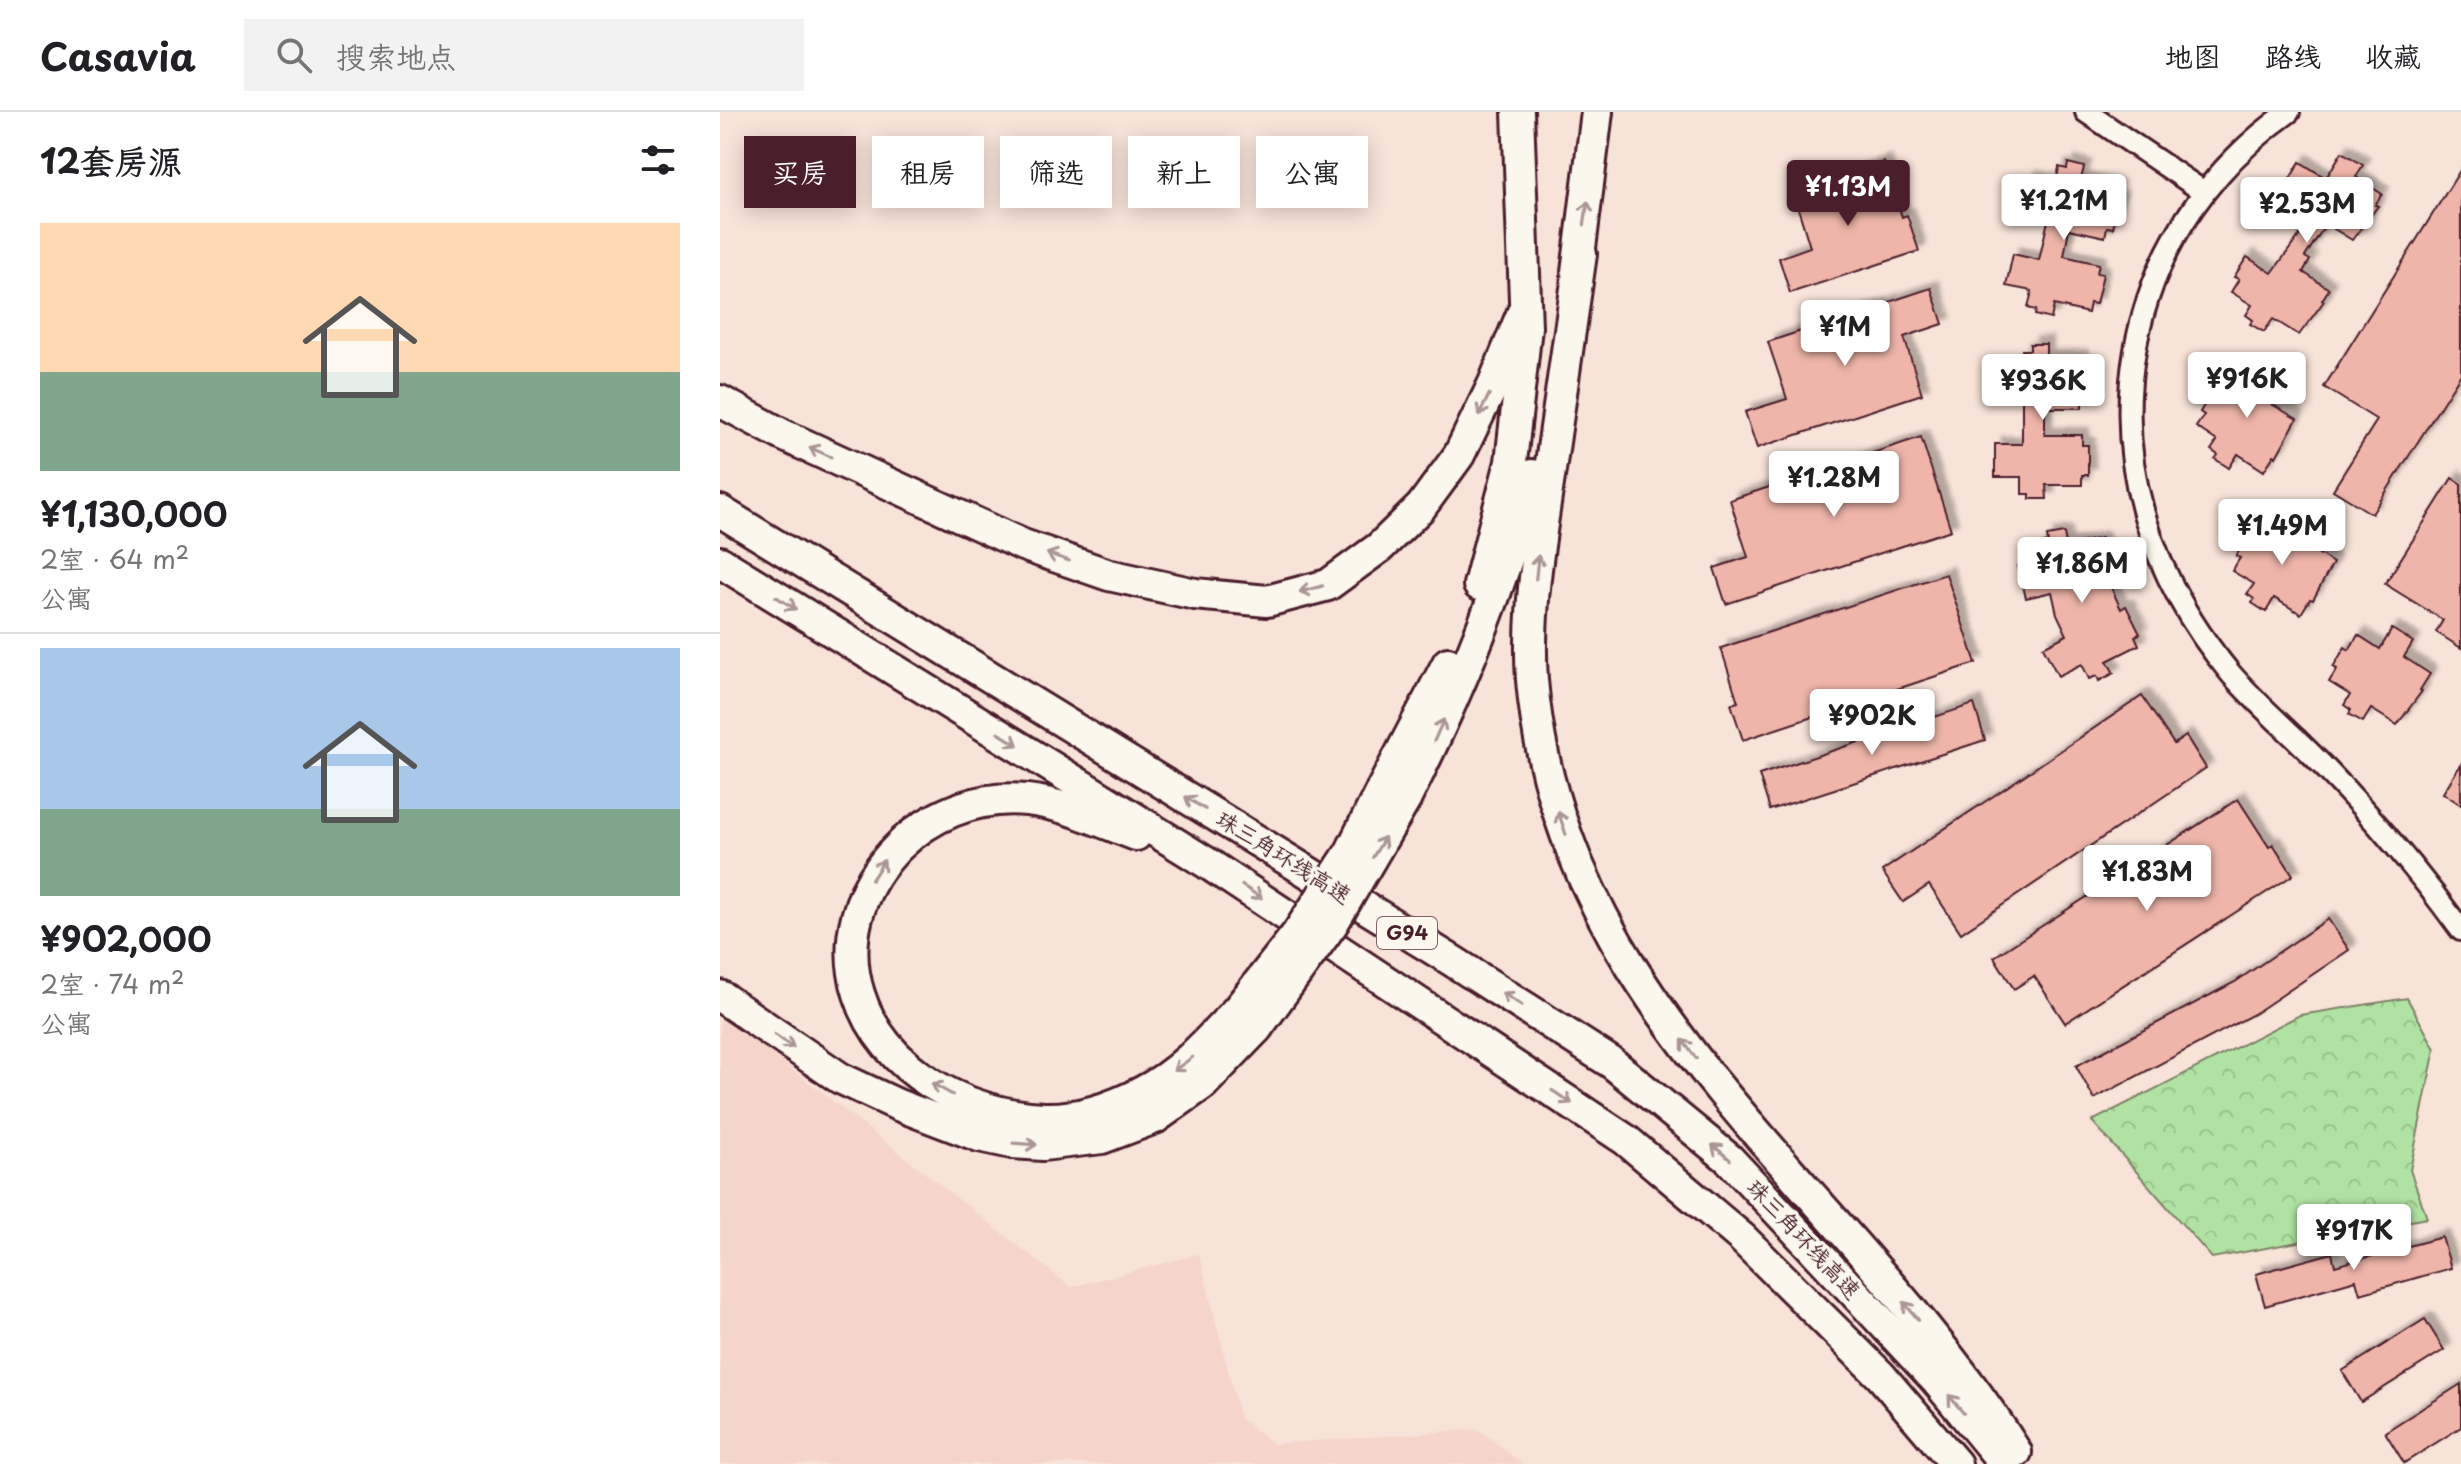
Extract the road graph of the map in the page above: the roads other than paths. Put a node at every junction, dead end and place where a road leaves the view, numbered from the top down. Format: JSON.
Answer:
{"nodes":[{"id":1,"x":1518,"y":112,"type":"edge"},
{"id":2,"x":1597,"y":112,"type":"edge"},
{"id":3,"x":2086,"y":112,"type":"edge"},
{"id":4,"x":2289,"y":112,"type":"edge"},
{"id":5,"x":2204,"y":192,"type":"junction"},
{"id":6,"x":1581,"y":254,"type":"junction"},
{"id":7,"x":1525,"y":307,"type":"junction"},
{"id":8,"x":720,"y":401,"type":"edge"},
{"id":9,"x":720,"y":511,"type":"edge"},
{"id":10,"x":720,"y":562,"type":"edge"},
{"id":11,"x":1394,"y":795,"type":"junction"},
{"id":12,"x":1207,"y":863,"type":"junction"},
{"id":13,"x":2461,"y":930,"type":"edge"},
{"id":14,"x":720,"y":996,"type":"edge"},
{"id":15,"x":1248,"y":1019,"type":"junction"},
{"id":16,"x":1956,"y":1464,"type":"edge"},
{"id":17,"x":2005,"y":1464,"type":"edge"},
{"id":18,"x":2023,"y":1464,"type":"edge"}],
"edges":[{"from":1,"to":7,"type":"highway"},
{"from":6,"to":2,"type":"highway","one_way":true},
{"from":3,"to":5,"type":"street"},
{"from":4,"to":5,"type":"street"},
{"from":5,"to":13,"type":"street"},
{"from":11,"to":6,"type":"highway","one_way":true},
{"from":18,"to":6,"type":"highway","one_way":true},
{"from":7,"to":8,"type":"highway","one_way":true},
{"from":7,"to":11,"type":"highway"},
{"from":17,"to":9,"type":"highway","name":"珠三角环线高速","number":"G94","one_way":true},
{"from":10,"to":12,"type":"highway","name":"珠三角环线高速","number":"G94","one_way":true},
{"from":11,"to":15,"type":"highway","bridge":true},
{"from":15,"to":12,"type":"highway","one_way":true},
{"from":12,"to":16,"type":"highway","name":"珠三角环线高速","number":"G94","one_way":true},
{"from":14,"to":15,"type":"highway","one_way":true}]}
